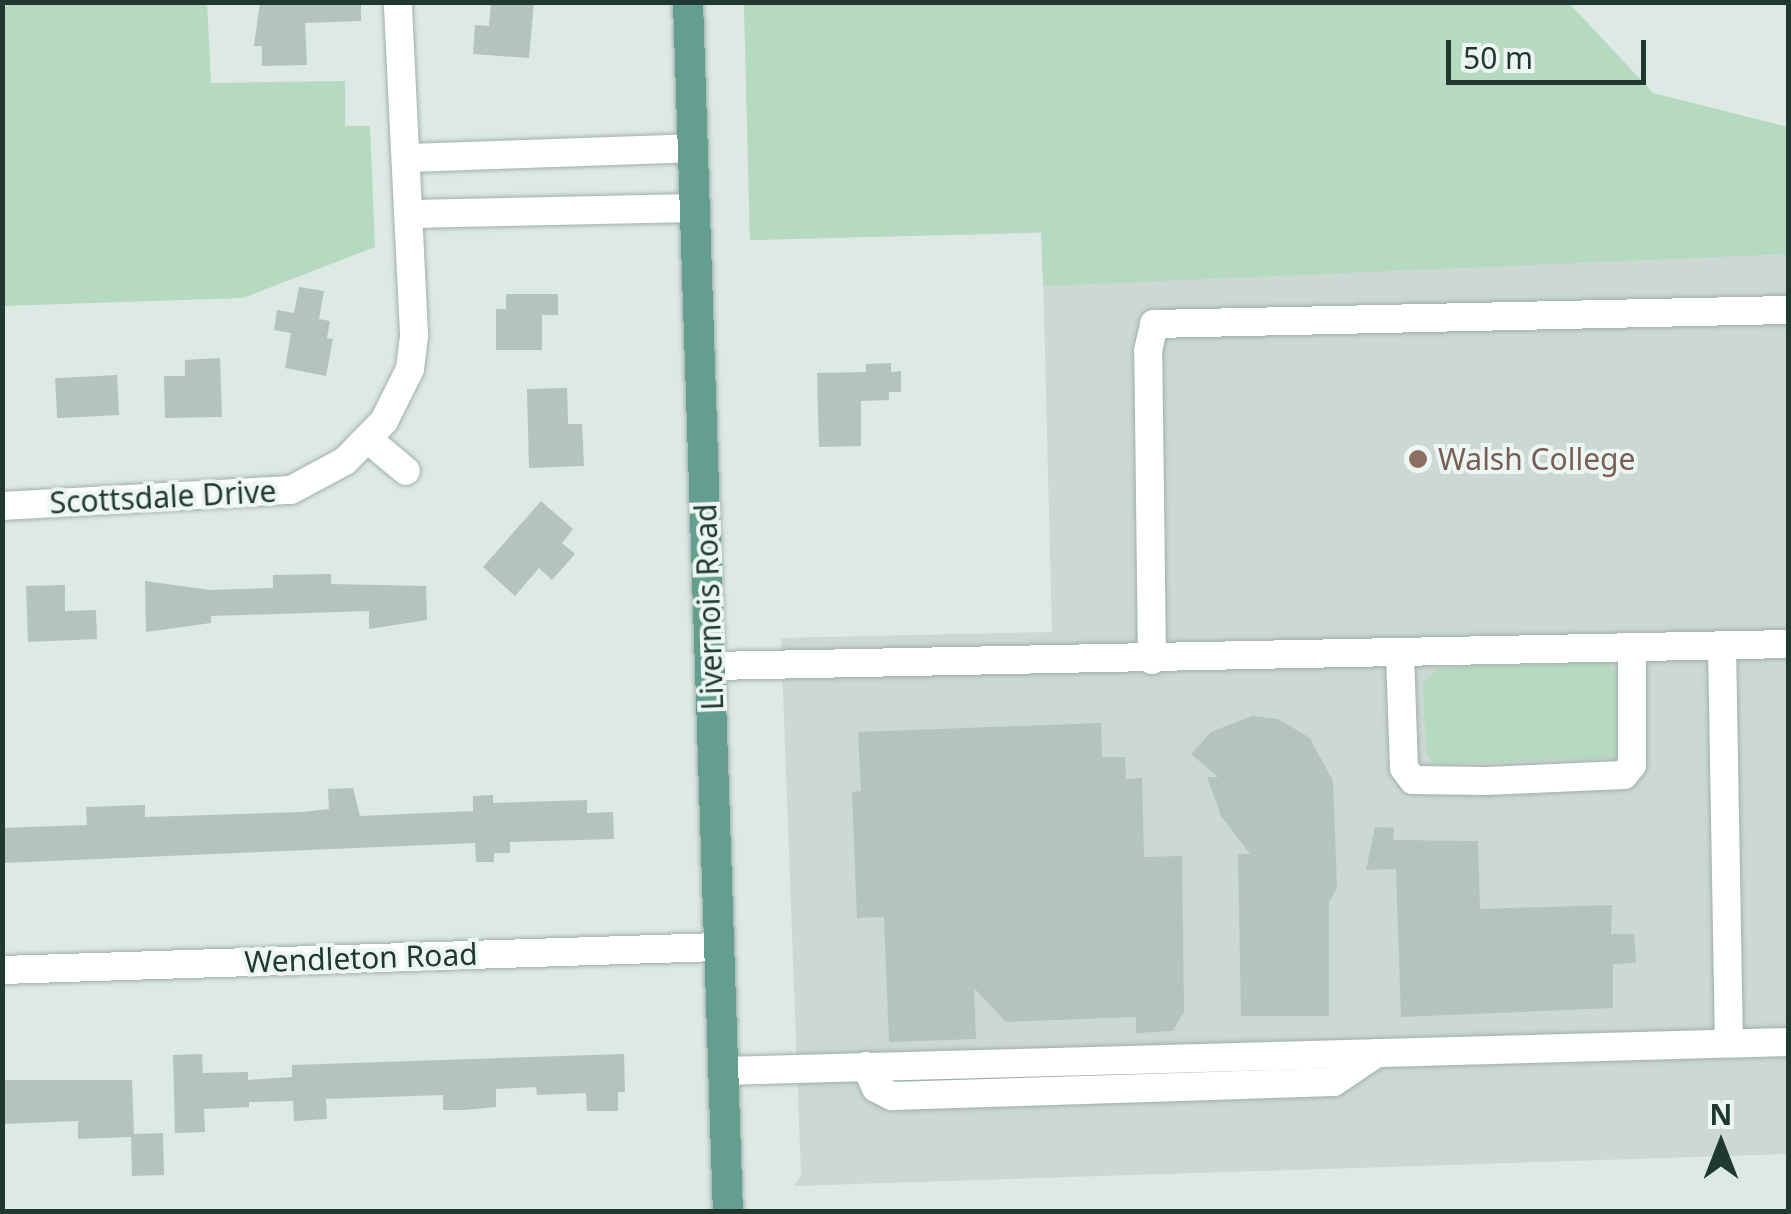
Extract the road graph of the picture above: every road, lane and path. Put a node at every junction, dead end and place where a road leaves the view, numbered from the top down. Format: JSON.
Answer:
{"nodes":[{"id":1,"x":398,"y":2,"type":"edge"},
{"id":2,"x":688,"y":2,"type":"edge"},
{"id":3,"x":691,"y":148,"type":"junction"},
{"id":4,"x":409,"y":158,"type":"junction"},
{"id":5,"x":693,"y":208,"type":"junction"},
{"id":6,"x":411,"y":214,"type":"junction"},
{"id":7,"x":1788,"y":310,"type":"edge"},
{"id":8,"x":369,"y":440,"type":"junction"},
{"id":9,"x":406,"y":471,"type":"dead end"},
{"id":10,"x":2,"y":506,"type":"edge"},
{"id":11,"x":1788,"y":644,"type":"edge"},
{"id":12,"x":1722,"y":645,"type":"junction"},
{"id":13,"x":1632,"y":648,"type":"junction"},
{"id":14,"x":1400,"y":654,"type":"junction"},
{"id":15,"x":1152,"y":660,"type":"junction"},
{"id":16,"x":712,"y":666,"type":"junction"},
{"id":17,"x":719,"y":946,"type":"junction"},
{"id":18,"x":2,"y":970,"type":"edge"},
{"id":19,"x":1788,"y":1042,"type":"edge"},
{"id":20,"x":1728,"y":1043,"type":"junction"},
{"id":21,"x":723,"y":1071,"type":"junction"},
{"id":22,"x":728,"y":1212,"type":"edge"}],
"edges":[{"from":1,"to":4,"type":"street","name":"Scottsdale Drive"},
{"from":2,"to":3,"type":"main road","name":"Livernois Road"},
{"from":3,"to":4,"type":"street"},
{"from":3,"to":5,"type":"main road","name":"Livernois Road"},
{"from":4,"to":6,"type":"street","name":"Scottsdale Drive"},
{"from":5,"to":6,"type":"street"},
{"from":5,"to":16,"type":"main road","name":"Livernois Road"},
{"from":6,"to":8,"type":"street","name":"Scottsdale Drive"},
{"from":7,"to":15,"type":"street"},
{"from":8,"to":9,"type":"street"},
{"from":8,"to":10,"type":"street","name":"Scottsdale Drive"},
{"from":11,"to":12,"type":"street"},
{"from":12,"to":13,"type":"street"},
{"from":12,"to":20,"type":"street"},
{"from":13,"to":14,"type":"street"},
{"from":13,"to":14,"type":"street"},
{"from":14,"to":15,"type":"street"},
{"from":15,"to":16,"type":"street"},
{"from":16,"to":17,"type":"main road","name":"Livernois Road"},
{"from":17,"to":18,"type":"street","name":"Wendleton Road"},
{"from":17,"to":21,"type":"main road","name":"Livernois Road"},
{"from":19,"to":20,"type":"street"},
{"from":20,"to":21,"type":"street"},
{"from":21,"to":22,"type":"main road","name":"Livernois Road"}]}
